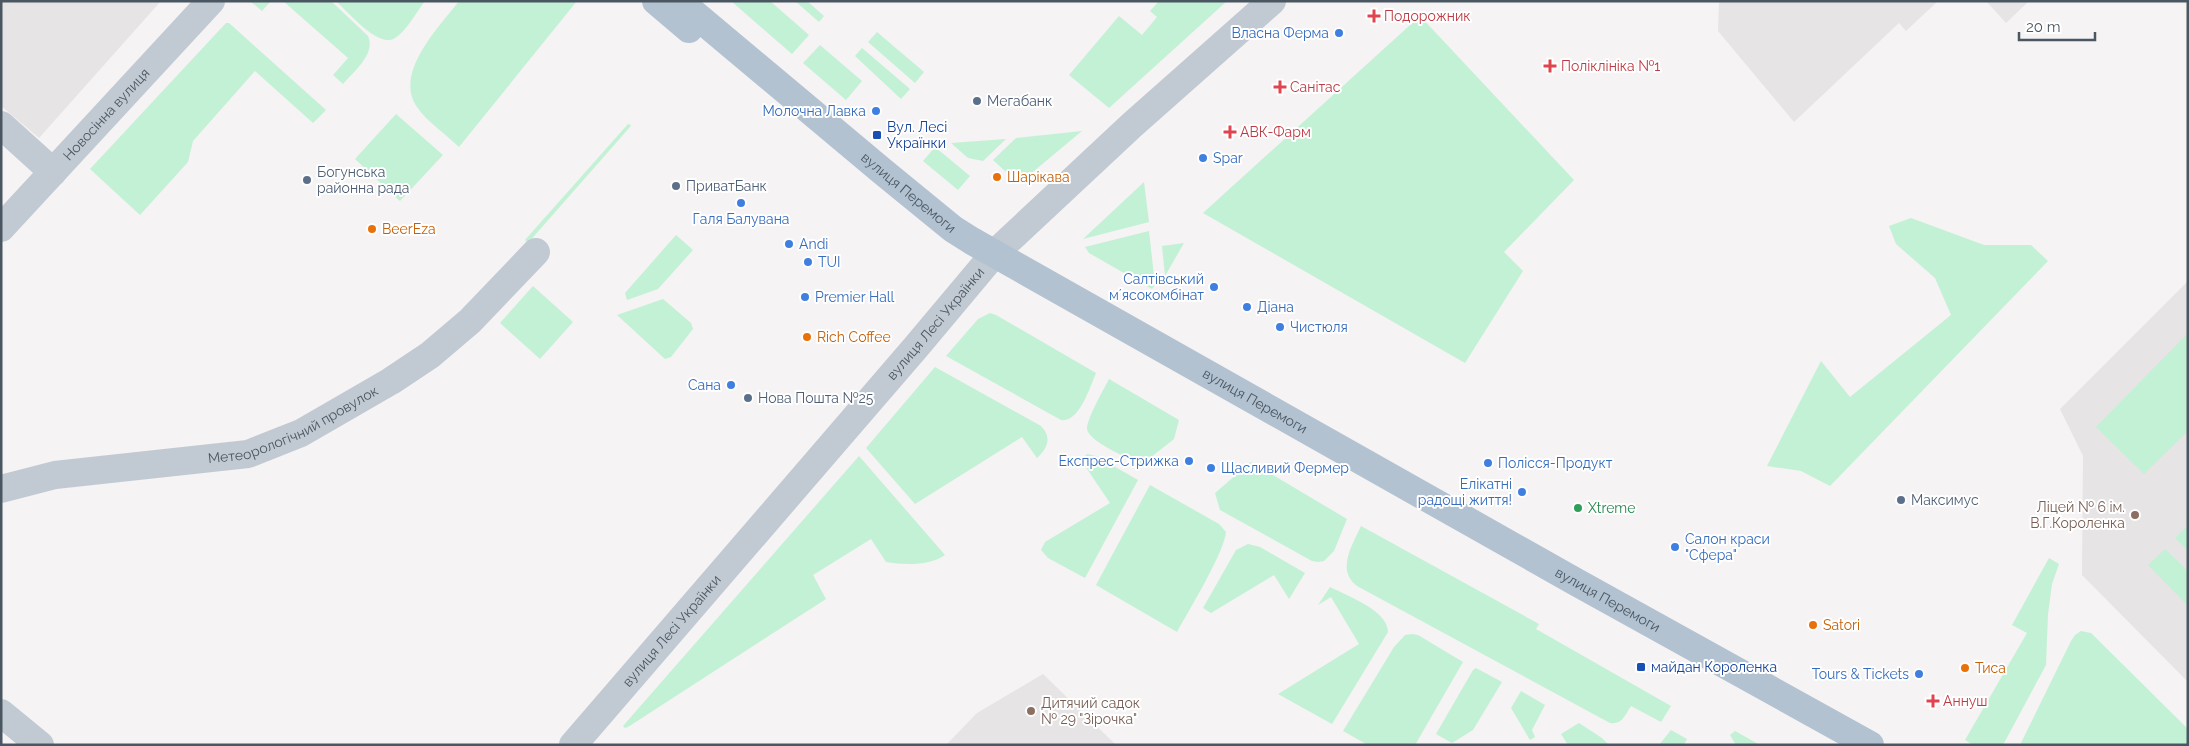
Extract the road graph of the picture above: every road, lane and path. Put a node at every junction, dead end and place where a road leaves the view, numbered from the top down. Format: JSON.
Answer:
{"nodes":[{"id":1,"x":211,"y":1,"type":"edge"},
{"id":2,"x":656,"y":1,"type":"edge"},
{"id":3,"x":679,"y":1,"type":"edge"},
{"id":4,"x":1272,"y":1,"type":"edge"},
{"id":5,"x":1,"y":125,"type":"edge"},
{"id":6,"x":53,"y":172,"type":"junction"},
{"id":7,"x":1,"y":228,"type":"edge"},
{"id":8,"x":536,"y":252,"type":"dead end"},
{"id":9,"x":988,"y":261,"type":"junction"},
{"id":10,"x":1,"y":489,"type":"edge"},
{"id":11,"x":1,"y":713,"type":"edge"},
{"id":12,"x":40,"y":745,"type":"edge"},
{"id":13,"x":573,"y":745,"type":"edge"},
{"id":14,"x":1836,"y":745,"type":"edge"},
{"id":15,"x":1870,"y":745,"type":"edge"}],
"edges":[{"from":1,"to":6,"type":"street","name":"Новосінна вулиця"},
{"from":2,"to":9,"type":"main road","name":"вулиця Перемоги"},
{"from":3,"to":9,"type":"main road","name":"вулиця Перемоги"},
{"from":4,"to":9,"type":"street","name":"вулиця Лесі Українки"},
{"from":5,"to":6,"type":"street"},
{"from":6,"to":7,"type":"street","name":"Новосінна вулиця"},
{"from":8,"to":10,"type":"street","name":"Метеорологічний провулок"},
{"from":9,"to":13,"type":"street","name":"вулиця Лесі Українки"},
{"from":9,"to":14,"type":"main road","name":"вулиця Перемоги"},
{"from":9,"to":15,"type":"main road","name":"вулиця Перемоги"},
{"from":11,"to":12,"type":"street"}]}
